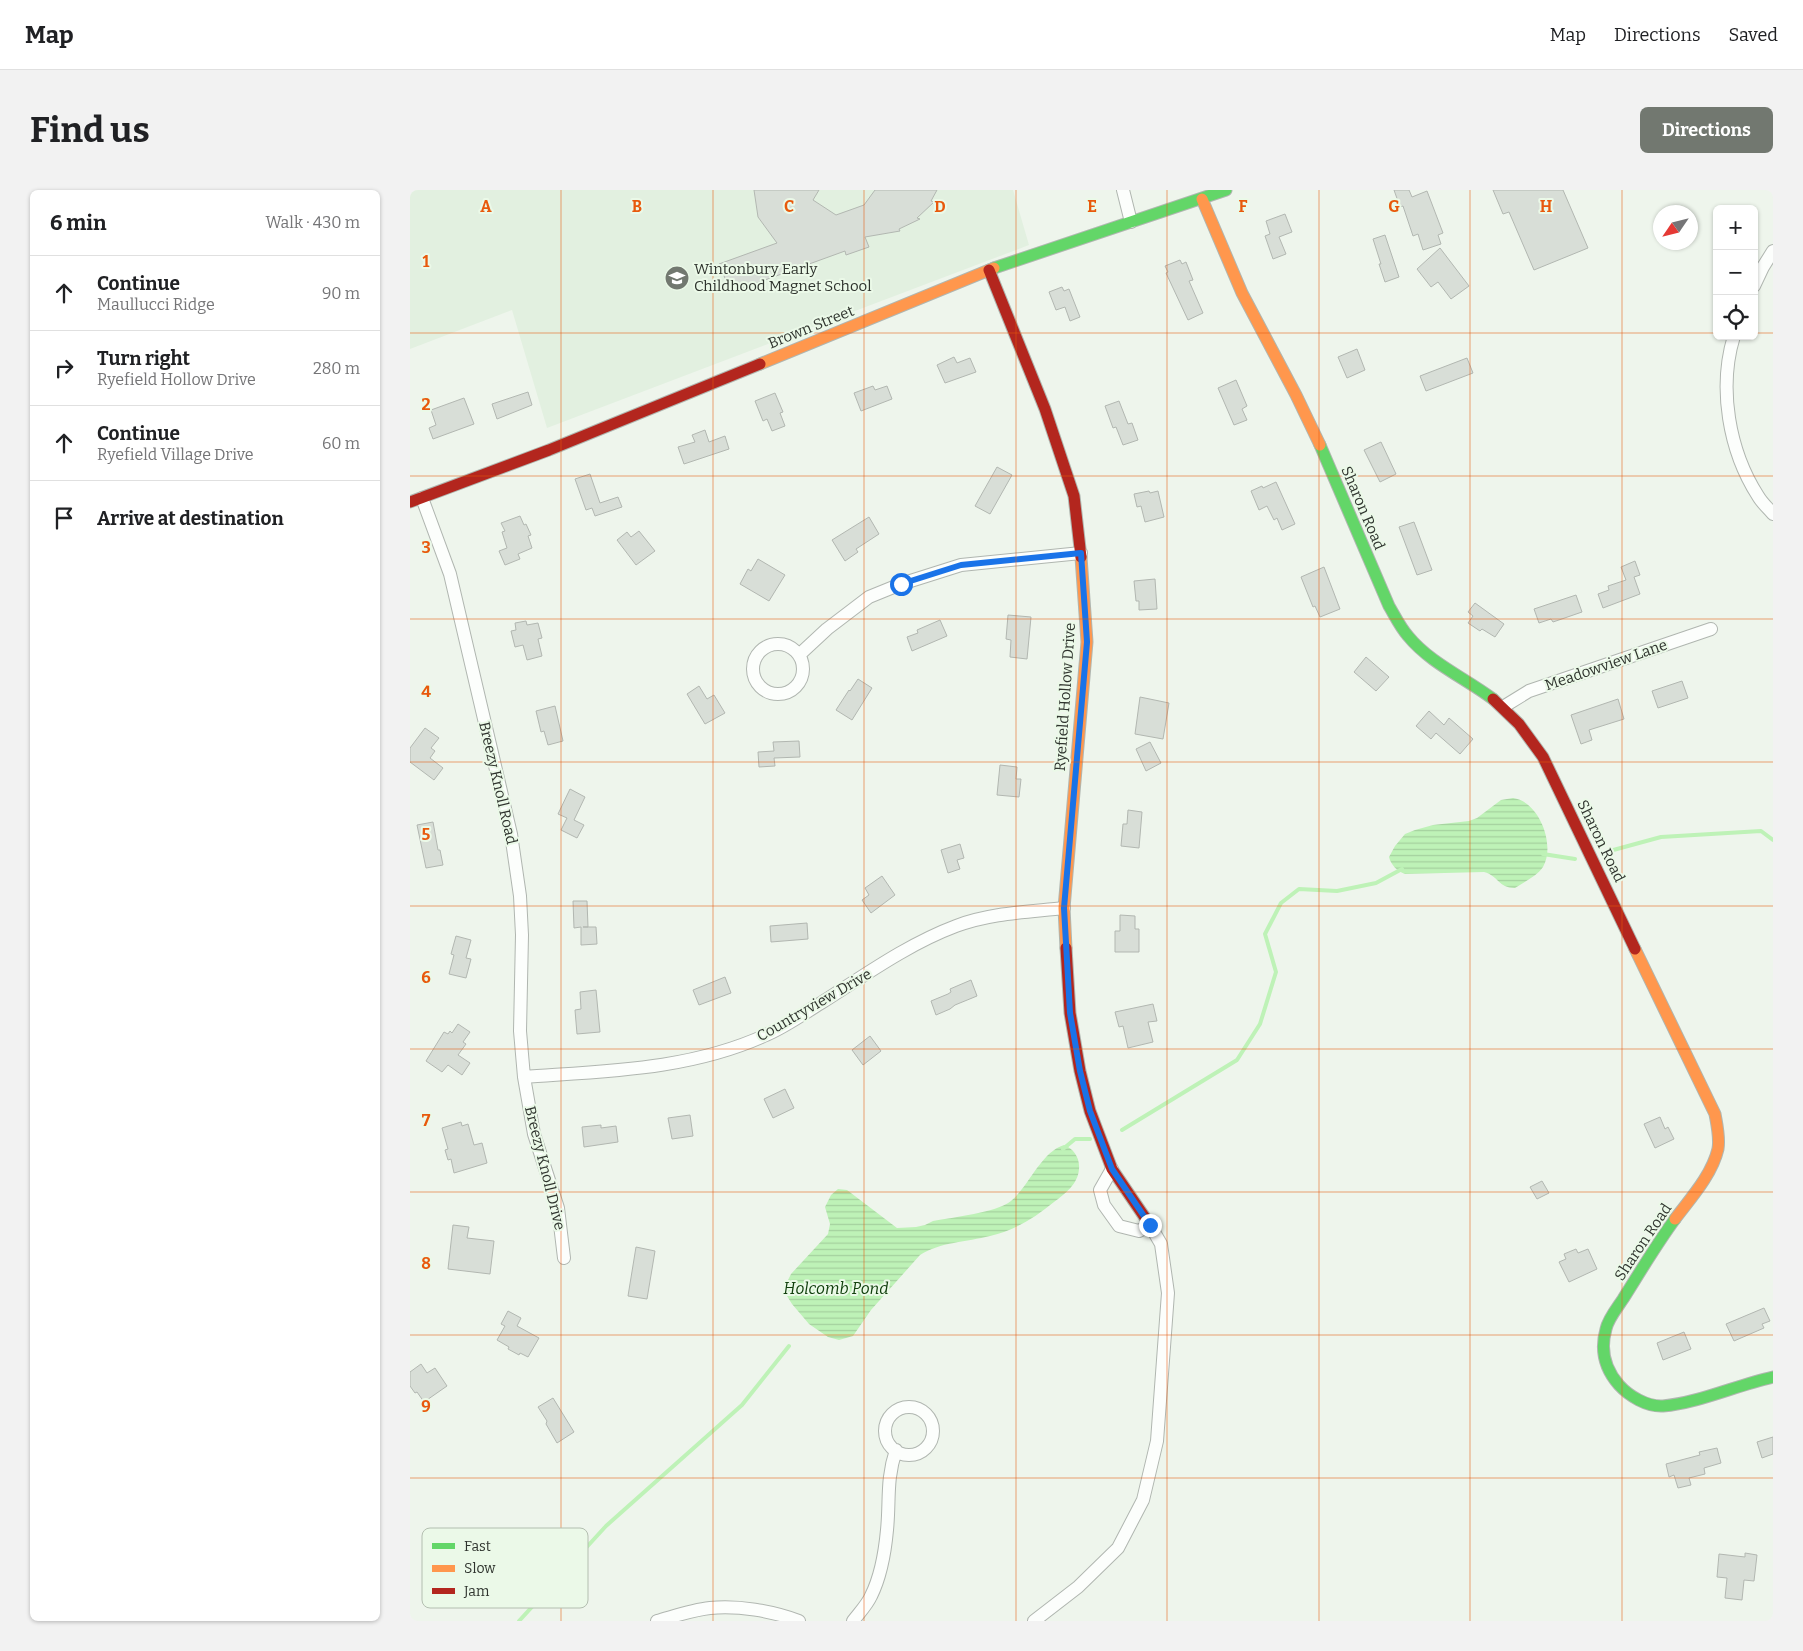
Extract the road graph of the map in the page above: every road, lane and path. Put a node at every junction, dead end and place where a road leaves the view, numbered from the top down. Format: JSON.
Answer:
{"nodes":[{"id":1,"x":1123,"y":190,"type":"edge"},
{"id":2,"x":1226,"y":190,"type":"edge"},
{"id":3,"x":1202,"y":199,"type":"junction"},
{"id":4,"x":1131,"y":222,"type":"junction"},
{"id":5,"x":1773,"y":251,"type":"edge"},
{"id":6,"x":1768,"y":269,"type":"edge"},
{"id":7,"x":989,"y":270,"type":"junction"},
{"id":8,"x":1758,"y":281,"type":"edge"},
{"id":9,"x":1733,"y":340,"type":"edge"},
{"id":10,"x":416,"y":500,"type":"edge"},
{"id":11,"x":1773,"y":514,"type":"edge"},
{"id":12,"x":1081,"y":553,"type":"junction"},
{"id":13,"x":1711,"y":629,"type":"dead end"},
{"id":14,"x":799,"y":655,"type":"junction"},
{"id":15,"x":1503,"y":707,"type":"junction"},
{"id":16,"x":1064,"y":908,"type":"junction"},
{"id":17,"x":524,"y":1077,"type":"junction"},
{"id":18,"x":1112,"y":1169,"type":"junction"},
{"id":19,"x":1150,"y":1225,"type":"junction"},
{"id":20,"x":564,"y":1258,"type":"dead end"},
{"id":21,"x":1773,"y":1377,"type":"edge"},
{"id":22,"x":896,"y":1450,"type":"dead end"},
{"id":23,"x":662,"y":1620,"type":"edge"},
{"id":24,"x":799,"y":1621,"type":"edge"},
{"id":25,"x":853,"y":1621,"type":"edge"},
{"id":26,"x":1034,"y":1621,"type":"edge"}],
"edges":[{"from":1,"to":4,"type":"street"},
{"from":2,"to":3,"type":"street","name":"Brown Street"},
{"from":3,"to":4,"type":"street","name":"Brown Street"},
{"from":3,"to":15,"type":"street","name":"Sharon Road"},
{"from":4,"to":7,"type":"street","name":"Brown Street"},
{"from":5,"to":6,"type":"street"},
{"from":6,"to":8,"type":"street"},
{"from":7,"to":10,"type":"street","name":"Brown Street"},
{"from":7,"to":12,"type":"street","name":"Ryefield Hollow Drive"},
{"from":9,"to":11,"type":"street"},
{"from":10,"to":17,"type":"street","name":"Breezy Knoll Road"},
{"from":12,"to":14,"type":"street"},
{"from":12,"to":16,"type":"street","name":"Ryefield Hollow Drive"},
{"from":13,"to":15,"type":"street","name":"Meadowview Lane"},
{"from":14,"to":14,"type":"street"},
{"from":15,"to":21,"type":"street","name":"Sharon Road"},
{"from":16,"to":17,"type":"street","name":"Countryview Drive"},
{"from":16,"to":18,"type":"street","name":"Ryefield Hollow Drive"},
{"from":17,"to":20,"type":"street","name":"Breezy Knoll Drive"},
{"from":18,"to":19,"type":"street","name":"Ryefield Hollow Drive"},
{"from":18,"to":19,"type":"street"},
{"from":19,"to":26,"type":"street"},
{"from":22,"to":25,"type":"street"},
{"from":23,"to":24,"type":"street"}]}
